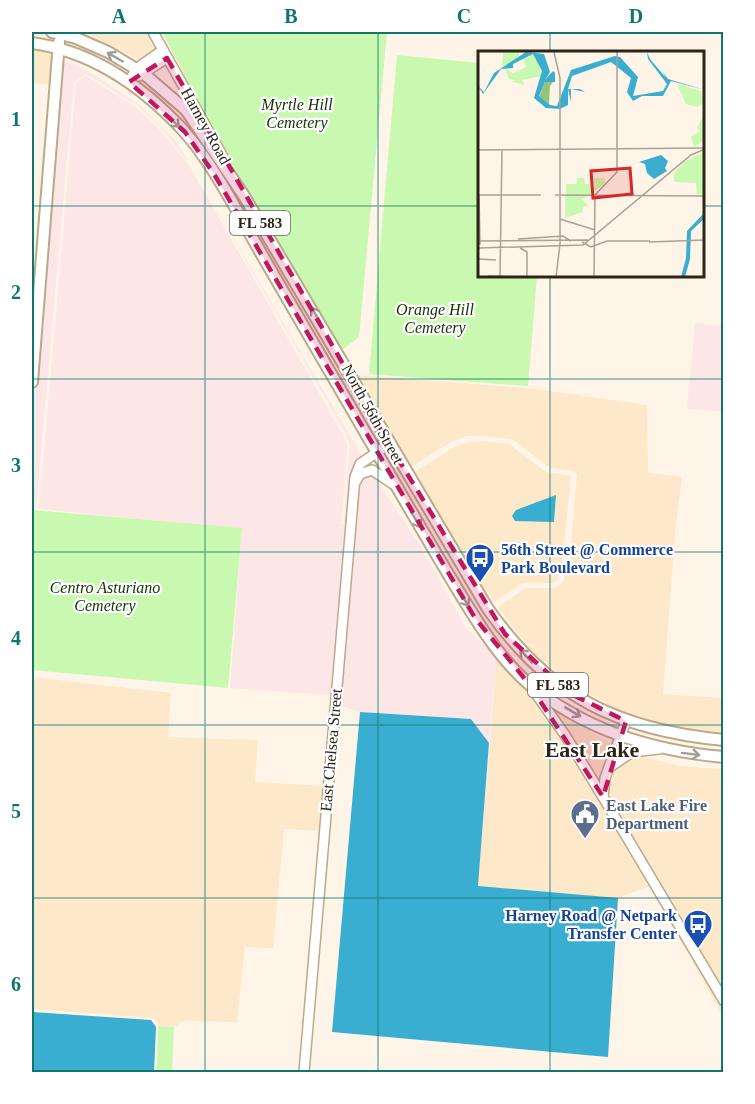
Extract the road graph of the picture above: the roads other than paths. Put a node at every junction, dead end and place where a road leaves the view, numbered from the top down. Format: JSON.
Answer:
{"nodes":[{"id":1,"x":57,"y":32,"type":"edge"},
{"id":2,"x":153,"y":32,"type":"edge"},
{"id":3,"x":32,"y":43,"type":"edge"},
{"id":4,"x":59,"y":47,"type":"junction"},
{"id":5,"x":165,"y":54,"type":"junction"},
{"id":6,"x":140,"y":71,"type":"junction"},
{"id":7,"x":129,"y":82,"type":"junction"},
{"id":8,"x":244,"y":196,"type":"junction"},
{"id":9,"x":242,"y":222,"type":"junction"},
{"id":10,"x":297,"y":284,"type":"junction"},
{"id":11,"x":32,"y":382,"type":"edge"},
{"id":12,"x":390,"y":444,"type":"junction"},
{"id":13,"x":376,"y":452,"type":"junction"},
{"id":14,"x":354,"y":486,"type":"junction"},
{"id":15,"x":396,"y":487,"type":"junction"},
{"id":16,"x":529,"y":684,"type":"junction"},
{"id":17,"x":627,"y":721,"type":"junction"},
{"id":18,"x":620,"y":736,"type":"junction"},
{"id":19,"x":723,"y":740,"type":"edge"},
{"id":20,"x":660,"y":748,"type":"junction"},
{"id":21,"x":723,"y":757,"type":"edge"},
{"id":22,"x":610,"y":767,"type":"junction"},
{"id":23,"x":603,"y":797,"type":"junction"},
{"id":24,"x":723,"y":1001,"type":"edge"},
{"id":25,"x":304,"y":1072,"type":"edge"}],
"edges":[{"from":1,"to":4,"type":"main road"},
{"from":6,"to":1,"type":"main road","name":"North 56th Street","number":"FL 583","one_way":true},
{"from":2,"to":5,"type":"street","name":"Harney Road"},
{"from":3,"to":4,"type":"main road","number":"FL 583"},
{"from":4,"to":7,"type":"main road","number":"FL 583"},
{"from":4,"to":11,"type":"main road"},
{"from":5,"to":6,"type":"street"},
{"from":5,"to":8,"type":"street","name":"Harney Road"},
{"from":6,"to":7,"type":"street"},
{"from":6,"to":8,"type":"main road","name":"North 56th Street","number":"FL 583"},
{"from":7,"to":9,"type":"main road","name":"North 56th Street","number":"FL 583","one_way":true},
{"from":8,"to":10,"type":"main road","name":"North 56th Street","number":"FL 583"},
{"from":9,"to":10,"type":"main road"},
{"from":9,"to":13,"type":"main road","name":"North 56th Street","number":"FL 583"},
{"from":12,"to":10,"type":"main road","name":"North 56th Street","number":"FL 583","one_way":true},
{"from":12,"to":13,"type":"street","name":"East Chelsea Street"},
{"from":17,"to":12,"type":"main road","name":"North 56th Street","number":"FL 583","one_way":true},
{"from":13,"to":14,"type":"street","name":"East Chelsea Street"},
{"from":13,"to":15,"type":"main road","name":"North 56th Street","number":"FL 583"},
{"from":14,"to":15,"type":"street"},
{"from":14,"to":25,"type":"street","name":"East Chelsea Street"},
{"from":15,"to":16,"type":"main road","name":"North 56th Street","number":"FL 583","one_way":true},
{"from":16,"to":18,"type":"main road","name":"North 56th Street","number":"FL 583","one_way":true},
{"from":16,"to":23,"type":"street"},
{"from":17,"to":18,"type":"street"},
{"from":17,"to":19,"type":"main road","name":"North 56th Street","number":"FL 583"},
{"from":18,"to":20,"type":"main road","name":"North 56th Street","number":"FL 583"},
{"from":18,"to":22,"type":"street"},
{"from":20,"to":21,"type":"main road","name":"North 56th Street","number":"FL 583","one_way":true},
{"from":20,"to":22,"type":"street"},
{"from":22,"to":23,"type":"street"},
{"from":23,"to":24,"type":"street"}]}
